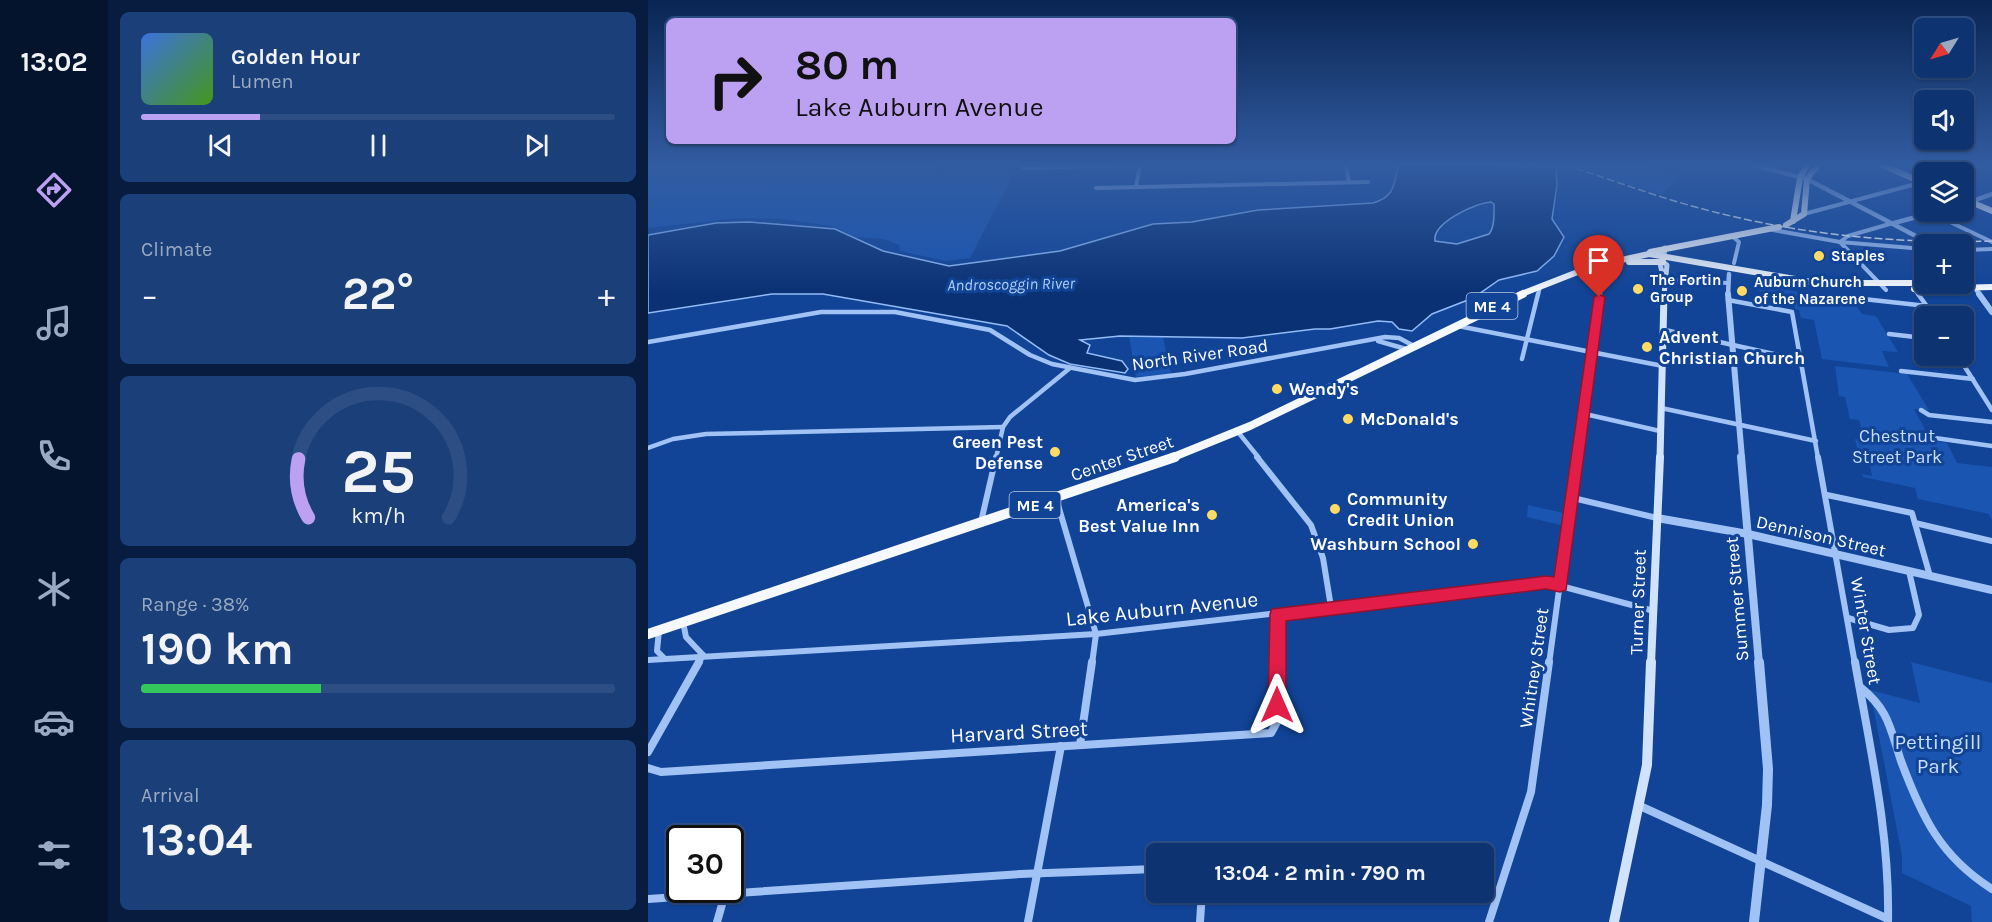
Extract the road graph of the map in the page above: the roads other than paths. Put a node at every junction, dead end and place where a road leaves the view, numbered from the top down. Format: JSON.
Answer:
{"nodes":[{"id":1,"x":1797,"y":208,"type":"edge"},
{"id":2,"x":1805,"y":208,"type":"edge"},
{"id":3,"x":1826,"y":208,"type":"edge"},
{"id":4,"x":1865,"y":208,"type":"edge"},
{"id":5,"x":1804,"y":214,"type":"junction"},
{"id":6,"x":1914,"y":217,"type":"edge"},
{"id":7,"x":1953,"y":222,"type":"edge"},
{"id":8,"x":1894,"y":223,"type":"junction"},
{"id":9,"x":1783,"y":226,"type":"junction"},
{"id":10,"x":1914,"y":234,"type":"edge"},
{"id":11,"x":1733,"y":237,"type":"junction"},
{"id":12,"x":1840,"y":242,"type":"junction"},
{"id":13,"x":1992,"y":242,"type":"edge"},
{"id":14,"x":1914,"y":248,"type":"edge"},
{"id":15,"x":1992,"y":249,"type":"edge"},
{"id":16,"x":1974,"y":250,"type":"edge"},
{"id":17,"x":1664,"y":255,"type":"junction"},
{"id":18,"x":1635,"y":258,"type":"junction"},
{"id":19,"x":1734,"y":263,"type":"junction"},
{"id":20,"x":1721,"y":267,"type":"junction"},
{"id":21,"x":1589,"y":270,"type":"junction"},
{"id":22,"x":1599,"y":270,"type":"junction"},
{"id":23,"x":1749,"y":272,"type":"junction"},
{"id":24,"x":1729,"y":274,"type":"junction"},
{"id":25,"x":1664,"y":280,"type":"junction"},
{"id":26,"x":1992,"y":281,"type":"edge"},
{"id":27,"x":1728,"y":283,"type":"junction"},
{"id":28,"x":1974,"y":283,"type":"edge"},
{"id":29,"x":1914,"y":284,"type":"edge"},
{"id":30,"x":1974,"y":285,"type":"edge"},
{"id":31,"x":1540,"y":287,"type":"junction"},
{"id":32,"x":1883,"y":287,"type":"junction"},
{"id":33,"x":1992,"y":287,"type":"edge"},
{"id":34,"x":1914,"y":289,"type":"edge"},
{"id":35,"x":1974,"y":290,"type":"edge"},
{"id":36,"x":1918,"y":294,"type":"edge"},
{"id":37,"x":1854,"y":298,"type":"dead end"},
{"id":38,"x":1728,"y":300,"type":"junction"},
{"id":39,"x":1927,"y":306,"type":"joint"},
{"id":40,"x":1792,"y":312,"type":"joint"},
{"id":41,"x":1992,"y":312,"type":"edge"},
{"id":42,"x":1453,"y":325,"type":"junction"},
{"id":43,"x":1665,"y":330,"type":"junction"},
{"id":44,"x":1889,"y":334,"type":"dead end"},
{"id":45,"x":1914,"y":337,"type":"edge"},
{"id":46,"x":1527,"y":339,"type":"junction"},
{"id":47,"x":1373,"y":340,"type":"junction"},
{"id":48,"x":648,"y":342,"type":"edge"},
{"id":49,"x":1732,"y":346,"type":"junction"},
{"id":50,"x":1410,"y":347,"type":"junction"},
{"id":51,"x":1593,"y":352,"type":"junction"},
{"id":52,"x":1522,"y":359,"type":"dead end"},
{"id":53,"x":1801,"y":360,"type":"junction"},
{"id":54,"x":1663,"y":366,"type":"junction"},
{"id":55,"x":1965,"y":366,"type":"edge"},
{"id":56,"x":1070,"y":368,"type":"junction"},
{"id":57,"x":1901,"y":371,"type":"dead end"},
{"id":58,"x":1973,"y":379,"type":"junction"},
{"id":59,"x":1984,"y":396,"type":"junction"},
{"id":60,"x":1992,"y":396,"type":"edge"},
{"id":61,"x":1661,"y":408,"type":"junction"},
{"id":62,"x":1921,"y":410,"type":"dead end"},
{"id":63,"x":1992,"y":410,"type":"edge"},
{"id":64,"x":1585,"y":414,"type":"junction"},
{"id":65,"x":1992,"y":422,"type":"edge"},
{"id":66,"x":1739,"y":424,"type":"junction"},
{"id":67,"x":1003,"y":427,"type":"junction"},
{"id":68,"x":1660,"y":431,"type":"junction"},
{"id":69,"x":1238,"y":432,"type":"junction"},
{"id":70,"x":1928,"y":437,"type":"dead end"},
{"id":71,"x":1816,"y":441,"type":"junction"},
{"id":72,"x":1992,"y":446,"type":"edge"},
{"id":73,"x":648,"y":448,"type":"edge"},
{"id":74,"x":1827,"y":495,"type":"junction"},
{"id":75,"x":1056,"y":498,"type":"junction"},
{"id":76,"x":1573,"y":498,"type":"junction"},
{"id":77,"x":1658,"y":518,"type":"junction"},
{"id":78,"x":981,"y":522,"type":"junction"},
{"id":79,"x":1915,"y":524,"type":"junction"},
{"id":80,"x":1748,"y":534,"type":"junction"},
{"id":81,"x":1992,"y":541,"type":"edge"},
{"id":82,"x":1838,"y":555,"type":"junction"},
{"id":83,"x":1909,"y":571,"type":"junction"},
{"id":84,"x":1930,"y":576,"type":"junction"},
{"id":85,"x":1560,"y":585,"type":"junction"},
{"id":86,"x":1992,"y":590,"type":"edge"},
{"id":87,"x":1331,"y":607,"type":"junction"},
{"id":88,"x":1654,"y":611,"type":"junction"},
{"id":89,"x":1278,"y":614,"type":"junction"},
{"id":90,"x":1848,"y":618,"type":"junction"},
{"id":91,"x":683,"y":621,"type":"junction"},
{"id":92,"x":653,"y":632,"type":"edge"},
{"id":93,"x":1096,"y":634,"type":"junction"},
{"id":94,"x":703,"y":655,"type":"junction"},
{"id":95,"x":668,"y":659,"type":"junction"},
{"id":96,"x":648,"y":660,"type":"edge"},
{"id":97,"x":1860,"y":687,"type":"junction"},
{"id":98,"x":1080,"y":745,"type":"junction"},
{"id":99,"x":1061,"y":746,"type":"junction"},
{"id":100,"x":648,"y":752,"type":"edge"},
{"id":101,"x":648,"y":768,"type":"edge"},
{"id":102,"x":1640,"y":806,"type":"junction"},
{"id":103,"x":1761,"y":859,"type":"junction"},
{"id":104,"x":1146,"y":869,"type":"edge"},
{"id":105,"x":1037,"y":874,"type":"junction"},
{"id":106,"x":1992,"y":889,"type":"edge"},
{"id":107,"x":744,"y":893,"type":"edge"},
{"id":108,"x":666,"y":898,"type":"edge"},
{"id":109,"x":648,"y":899,"type":"edge"},
{"id":110,"x":722,"y":903,"type":"edge"},
{"id":111,"x":1201,"y":903,"type":"edge"},
{"id":112,"x":1888,"y":921,"type":"edge"},
{"id":113,"x":717,"y":922,"type":"edge"},
{"id":114,"x":1028,"y":922,"type":"edge"},
{"id":115,"x":1200,"y":922,"type":"edge"},
{"id":116,"x":1489,"y":922,"type":"edge"},
{"id":117,"x":1614,"y":922,"type":"edge"},
{"id":118,"x":1754,"y":922,"type":"edge"}],
"edges":[{"from":1,"to":9,"type":"highway"},
{"from":2,"to":5,"type":"highway"},
{"from":3,"to":5,"type":"street"},
{"from":4,"to":8,"type":"street"},
{"from":5,"to":9,"type":"highway"},
{"from":6,"to":8,"type":"street"},
{"from":7,"to":13,"type":"street"},
{"from":8,"to":10,"type":"street"},
{"from":8,"to":12,"type":"street"},
{"from":9,"to":11,"type":"highway"},
{"from":9,"to":12,"type":"street"},
{"from":11,"to":17,"type":"highway"},
{"from":11,"to":19,"type":"street"},
{"from":12,"to":14,"type":"street"},
{"from":12,"to":32,"type":"street"},
{"from":15,"to":16,"type":"street"},
{"from":17,"to":18,"type":"highway","name":"Center Street","number":"ME 4"},
{"from":17,"to":18,"type":"highway"},
{"from":17,"to":18,"type":"highway","number":"ME 4"},
{"from":17,"to":20,"type":"highway","number":"ME 4"},
{"from":17,"to":24,"type":"highway","number":"ME 4"},
{"from":17,"to":25,"type":"main road","name":"Turner Street"},
{"from":18,"to":21,"type":"highway","name":"Center Street","number":"ME 4"},
{"from":18,"to":22,"type":"highway","name":"Center Street","number":"ME 4"},
{"from":19,"to":20,"type":"street"},
{"from":19,"to":23,"type":"street"},
{"from":20,"to":23,"type":"highway","number":"ME 4"},
{"from":21,"to":22,"type":"highway","name":"Center Street","number":"ME 4"},
{"from":21,"to":31,"type":"highway","name":"Center Street","number":"ME 4"},
{"from":22,"to":51,"type":"street","name":"Whitney Street"},
{"from":23,"to":32,"type":"highway","number":"ME 4"},
{"from":24,"to":27,"type":"street","name":"Summer Street"},
{"from":24,"to":32,"type":"highway","number":"ME 4"},
{"from":25,"to":27,"type":"street"},
{"from":25,"to":43,"type":"main road","name":"Turner Street"},
{"from":26,"to":28,"type":"highway","number":"ME 4"},
{"from":27,"to":38,"type":"street","name":"Summer Street"},
{"from":29,"to":32,"type":"highway","number":"ME 4"},
{"from":30,"to":33,"type":"highway","number":"ME 4"},
{"from":31,"to":42,"type":"highway","name":"Center Street","number":"ME 4"},
{"from":31,"to":46,"type":"street"},
{"from":32,"to":34,"type":"highway","number":"ME 4"},
{"from":35,"to":41,"type":"street"},
{"from":36,"to":39,"type":"street"},
{"from":37,"to":39,"type":"street"},
{"from":38,"to":40,"type":"street"},
{"from":38,"to":49,"type":"street","name":"Summer Street"},
{"from":40,"to":53,"type":"street","name":"Winter Street"},
{"from":42,"to":46,"type":"street"},
{"from":42,"to":50,"type":"highway","name":"Center Street","number":"ME 4"},
{"from":43,"to":49,"type":"street"},
{"from":43,"to":54,"type":"main road","name":"Turner Street"},
{"from":44,"to":45,"type":"street"},
{"from":46,"to":51,"type":"street"},
{"from":46,"to":52,"type":"street"},
{"from":47,"to":50,"type":"street","name":"North River Road"},
{"from":47,"to":50,"type":"street","name":"North River Road"},
{"from":47,"to":56,"type":"street","name":"North River Road"},
{"from":48,"to":56,"type":"street","name":"North River Road"},
{"from":49,"to":53,"type":"street"},
{"from":49,"to":66,"type":"street","name":"Summer Street"},
{"from":50,"to":69,"type":"highway","name":"Center Street","number":"ME 4"},
{"from":51,"to":54,"type":"street"},
{"from":51,"to":64,"type":"street","name":"Whitney Street"},
{"from":53,"to":71,"type":"street","name":"Winter Street"},
{"from":54,"to":61,"type":"main road","name":"Turner Street"},
{"from":55,"to":58,"type":"street"},
{"from":56,"to":67,"type":"street"},
{"from":57,"to":58,"type":"street"},
{"from":58,"to":59,"type":"street"},
{"from":59,"to":60,"type":"street"},
{"from":59,"to":63,"type":"street"},
{"from":61,"to":66,"type":"street"},
{"from":61,"to":68,"type":"main road","name":"Turner Street"},
{"from":62,"to":65,"type":"street"},
{"from":64,"to":68,"type":"street"},
{"from":64,"to":76,"type":"street","name":"Whitney Street"},
{"from":66,"to":71,"type":"street"},
{"from":66,"to":80,"type":"street","name":"Summer Street"},
{"from":67,"to":73,"type":"street"},
{"from":67,"to":78,"type":"street"},
{"from":68,"to":77,"type":"main road","name":"Turner Street"},
{"from":69,"to":75,"type":"highway","name":"Center Street","number":"ME 4"},
{"from":69,"to":87,"type":"street"},
{"from":70,"to":72,"type":"street"},
{"from":71,"to":74,"type":"street","name":"Winter Street"},
{"from":74,"to":79,"type":"street"},
{"from":74,"to":82,"type":"street","name":"Winter Street"},
{"from":75,"to":78,"type":"highway","name":"Center Street","number":"ME 4"},
{"from":75,"to":93,"type":"street"},
{"from":76,"to":77,"type":"street","name":"Dennison Street"},
{"from":76,"to":85,"type":"street","name":"Whitney Street"},
{"from":77,"to":80,"type":"street","name":"Dennison Street"},
{"from":77,"to":88,"type":"main road","name":"Turner Street"},
{"from":78,"to":91,"type":"highway","name":"Center Street","number":"ME 4"},
{"from":79,"to":81,"type":"street"},
{"from":79,"to":84,"type":"street"},
{"from":80,"to":82,"type":"street","name":"Dennison Street"},
{"from":80,"to":103,"type":"street","name":"Summer Street"},
{"from":82,"to":83,"type":"street","name":"Dennison Street"},
{"from":82,"to":90,"type":"street","name":"Winter Street"},
{"from":83,"to":84,"type":"street","name":"Dennison Street"},
{"from":83,"to":90,"type":"street"},
{"from":84,"to":86,"type":"street","name":"Dennison Street"},
{"from":85,"to":87,"type":"street","name":"Lake Auburn Avenue"},
{"from":85,"to":88,"type":"street","name":"Lake Auburn Avenue"},
{"from":85,"to":116,"type":"street","name":"Whitney Street"},
{"from":87,"to":89,"type":"street","name":"Lake Auburn Avenue"},
{"from":88,"to":102,"type":"main road","name":"Turner Street"},
{"from":89,"to":93,"type":"street","name":"Lake Auburn Avenue"},
{"from":89,"to":98,"type":"street","name":"Harvard Street"},
{"from":90,"to":97,"type":"street","name":"Winter Street"},
{"from":91,"to":92,"type":"highway","name":"Center Street","number":"ME 4"},
{"from":91,"to":94,"type":"street"},
{"from":92,"to":95,"type":"street"},
{"from":93,"to":94,"type":"street","name":"Lake Auburn Avenue"},
{"from":93,"to":98,"type":"street"},
{"from":94,"to":95,"type":"street","name":"Lake Auburn Avenue"},
{"from":94,"to":100,"type":"street"},
{"from":95,"to":96,"type":"street","name":"Lake Auburn Avenue"},
{"from":97,"to":106,"type":"street"},
{"from":97,"to":112,"type":"street","name":"Winter Street"},
{"from":98,"to":99,"type":"street","name":"Harvard Street"},
{"from":99,"to":101,"type":"street","name":"Harvard Street"},
{"from":99,"to":105,"type":"street"},
{"from":102,"to":103,"type":"street"},
{"from":102,"to":117,"type":"main road","name":"Turner Street"},
{"from":103,"to":112,"type":"street"},
{"from":103,"to":118,"type":"street","name":"Summer Street"},
{"from":104,"to":105,"type":"street"},
{"from":105,"to":107,"type":"street"},
{"from":105,"to":114,"type":"street"},
{"from":108,"to":109,"type":"street"},
{"from":110,"to":113,"type":"street"},
{"from":111,"to":115,"type":"street"}]}
